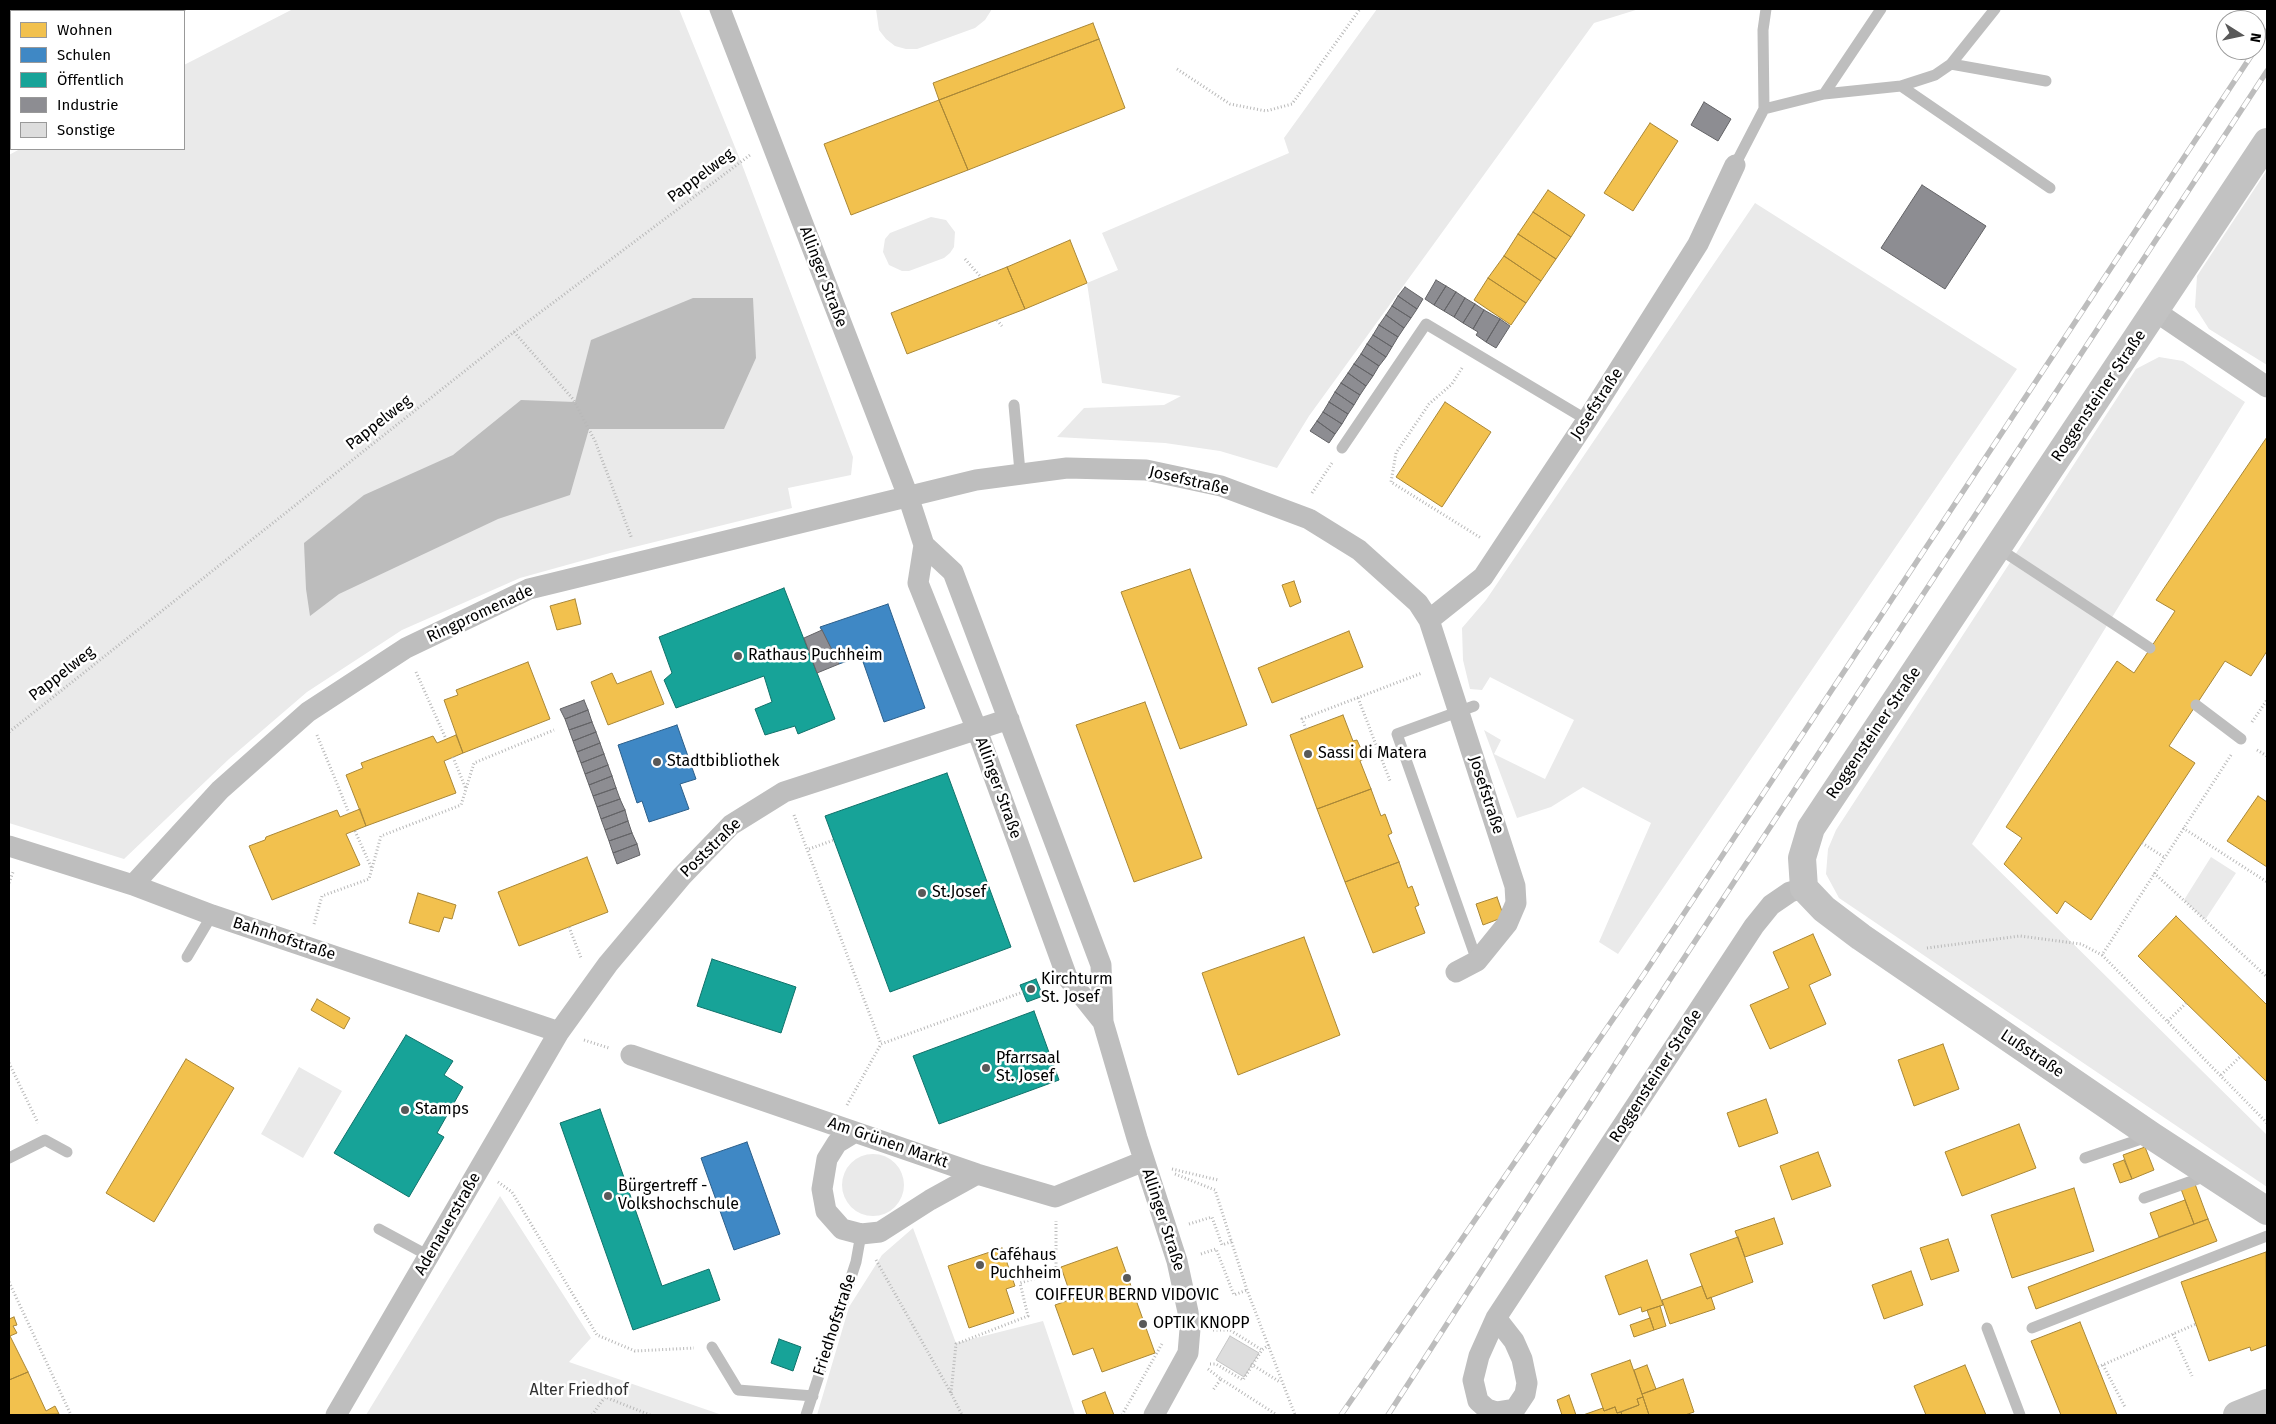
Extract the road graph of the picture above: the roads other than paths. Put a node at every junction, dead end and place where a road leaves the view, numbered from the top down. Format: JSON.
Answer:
{"nodes":[{"id":1,"x":720,"y":9,"type":"edge"},
{"id":2,"x":1766,"y":9,"type":"edge"},
{"id":3,"x":1882,"y":9,"type":"edge"},
{"id":4,"x":1995,"y":9,"type":"edge"},
{"id":5,"x":1951,"y":64,"type":"junction"},
{"id":6,"x":2046,"y":80,"type":"dead end"},
{"id":7,"x":1901,"y":86,"type":"junction"},
{"id":8,"x":1824,"y":94,"type":"junction"},
{"id":9,"x":1764,"y":109,"type":"junction"},
{"id":10,"x":2267,"y":142,"type":"edge"},
{"id":11,"x":1735,"y":166,"type":"joint"},
{"id":12,"x":2050,"y":188,"type":"dead end"},
{"id":13,"x":2155,"y":311,"type":"junction"},
{"id":14,"x":2267,"y":387,"type":"edge"},
{"id":15,"x":1014,"y":405,"type":"dead end"},
{"id":16,"x":1587,"y":420,"type":"junction"},
{"id":17,"x":1342,"y":448,"type":"road end"},
{"id":18,"x":1020,"y":472,"type":"junction"},
{"id":19,"x":908,"y":496,"type":"junction"},
{"id":20,"x":924,"y":545,"type":"junction"},
{"id":21,"x":1998,"y":548,"type":"junction"},
{"id":22,"x":1429,"y":620,"type":"junction"},
{"id":23,"x":2150,"y":648,"type":"dead end"},
{"id":24,"x":2196,"y":706,"type":"dead end"},
{"id":25,"x":1466,"y":708,"type":"junction"},
{"id":26,"x":1009,"y":719,"type":"junction"},
{"id":27,"x":977,"y":730,"type":"junction"},
{"id":28,"x":2241,"y":739,"type":"road end"},
{"id":29,"x":9,"y":846,"type":"edge"},
{"id":30,"x":133,"y":885,"type":"junction"},
{"id":31,"x":1804,"y":888,"type":"junction"},
{"id":32,"x":212,"y":915,"type":"junction"},
{"id":33,"x":187,"y":957,"type":"dead end"},
{"id":34,"x":1477,"y":961,"type":"junction"},
{"id":35,"x":1456,"y":972,"type":"dead end"},
{"id":36,"x":1103,"y":1022,"type":"junction"},
{"id":37,"x":559,"y":1032,"type":"junction"},
{"id":38,"x":632,"y":1055,"type":"road end"},
{"id":39,"x":846,"y":1129,"type":"junction"},
{"id":40,"x":2152,"y":1136,"type":"junction"},
{"id":41,"x":68,"y":1152,"type":"dead end"},
{"id":42,"x":9,"y":1158,"type":"edge"},
{"id":43,"x":2085,"y":1158,"type":"dead end"},
{"id":44,"x":1144,"y":1162,"type":"junction"},
{"id":45,"x":977,"y":1174,"type":"junction"},
{"id":46,"x":2211,"y":1174,"type":"junction"},
{"id":47,"x":2144,"y":1198,"type":"dead end"},
{"id":48,"x":2267,"y":1211,"type":"edge"},
{"id":49,"x":380,"y":1229,"type":"dead end"},
{"id":50,"x":861,"y":1234,"type":"junction"},
{"id":51,"x":2267,"y":1236,"type":"edge"},
{"id":52,"x":429,"y":1256,"type":"junction"},
{"id":53,"x":1496,"y":1318,"type":"dead end"},
{"id":54,"x":1987,"y":1328,"type":"dead end"},
{"id":55,"x":2032,"y":1328,"type":"dead end"},
{"id":56,"x":712,"y":1347,"type":"road end"},
{"id":57,"x":812,"y":1396,"type":"junction"},
{"id":58,"x":2267,"y":1403,"type":"edge"},
{"id":59,"x":336,"y":1415,"type":"edge"},
{"id":60,"x":806,"y":1415,"type":"edge"},
{"id":61,"x":1154,"y":1415,"type":"edge"},
{"id":62,"x":2020,"y":1415,"type":"edge"},
{"id":63,"x":2237,"y":1415,"type":"edge"}],
"edges":[{"from":1,"to":19,"type":"street","name":"Allinger Straße"},
{"from":2,"to":9,"type":"lane"},
{"from":3,"to":8,"type":"lane"},
{"from":4,"to":5,"type":"lane"},
{"from":5,"to":6,"type":"lane"},
{"from":5,"to":7,"type":"lane"},
{"from":7,"to":8,"type":"lane"},
{"from":7,"to":12,"type":"lane"},
{"from":8,"to":9,"type":"lane"},
{"from":9,"to":11,"type":"lane"},
{"from":10,"to":13,"type":"street","name":"Roggensteiner Straße"},
{"from":11,"to":16,"type":"street","name":"Josefstraße"},
{"from":13,"to":14,"type":"street"},
{"from":13,"to":21,"type":"street","name":"Roggensteiner Straße"},
{"from":15,"to":18,"type":"lane"},
{"from":16,"to":17,"type":"lane"},
{"from":16,"to":22,"type":"street","name":"Josefstraße"},
{"from":18,"to":19,"type":"street","name":"Josefstraße"},
{"from":18,"to":22,"type":"street","name":"Josefstraße"},
{"from":19,"to":20,"type":"street","name":"Allinger Straße"},
{"from":19,"to":30,"type":"street","name":"Ringpromenade"},
{"from":20,"to":26,"type":"street","name":"Allinger Straße"},
{"from":20,"to":27,"type":"street","name":"Allinger Straße"},
{"from":21,"to":23,"type":"lane"},
{"from":21,"to":31,"type":"street","name":"Roggensteiner Straße"},
{"from":22,"to":25,"type":"street","name":"Josefstraße"},
{"from":24,"to":28,"type":"lane"},
{"from":25,"to":34,"type":"street","name":"Josefstraße"},
{"from":25,"to":34,"type":"lane"},
{"from":26,"to":27,"type":"street","name":"Poststraße"},
{"from":26,"to":36,"type":"street","name":"Allinger Straße"},
{"from":27,"to":36,"type":"street","name":"Allinger Straße"},
{"from":27,"to":37,"type":"street","name":"Poststraße"},
{"from":29,"to":30,"type":"street","name":"Bahnhofstraße"},
{"from":30,"to":32,"type":"street","name":"Bahnhofstraße"},
{"from":31,"to":40,"type":"street","name":"Lußstraße"},
{"from":31,"to":53,"type":"street","name":"Roggensteiner Straße"},
{"from":32,"to":33,"type":"lane"},
{"from":32,"to":37,"type":"street","name":"Bahnhofstraße"},
{"from":34,"to":35,"type":"street"},
{"from":36,"to":44,"type":"street","name":"Allinger Straße"},
{"from":37,"to":52,"type":"street","name":"Adenauerstraße"},
{"from":38,"to":39,"type":"street","name":"Am Grünen Markt"},
{"from":39,"to":45,"type":"street","name":"Am Grünen Markt"},
{"from":39,"to":50,"type":"street"},
{"from":40,"to":43,"type":"lane"},
{"from":40,"to":46,"type":"street","name":"Lußstraße"},
{"from":41,"to":42,"type":"lane"},
{"from":44,"to":45,"type":"street","name":"Am Grünen Markt"},
{"from":44,"to":61,"type":"street","name":"Allinger Straße"},
{"from":45,"to":50,"type":"street"},
{"from":46,"to":47,"type":"lane"},
{"from":46,"to":48,"type":"street","name":"Lußstraße"},
{"from":49,"to":52,"type":"lane"},
{"from":50,"to":57,"type":"lane","name":"Friedhofstraße"},
{"from":51,"to":55,"type":"lane"},
{"from":52,"to":59,"type":"street","name":"Adenauerstraße"},
{"from":54,"to":62,"type":"lane"},
{"from":56,"to":57,"type":"lane"},
{"from":57,"to":60,"type":"lane","name":"Friedhofstraße"},
{"from":58,"to":63,"type":"street"}]}
